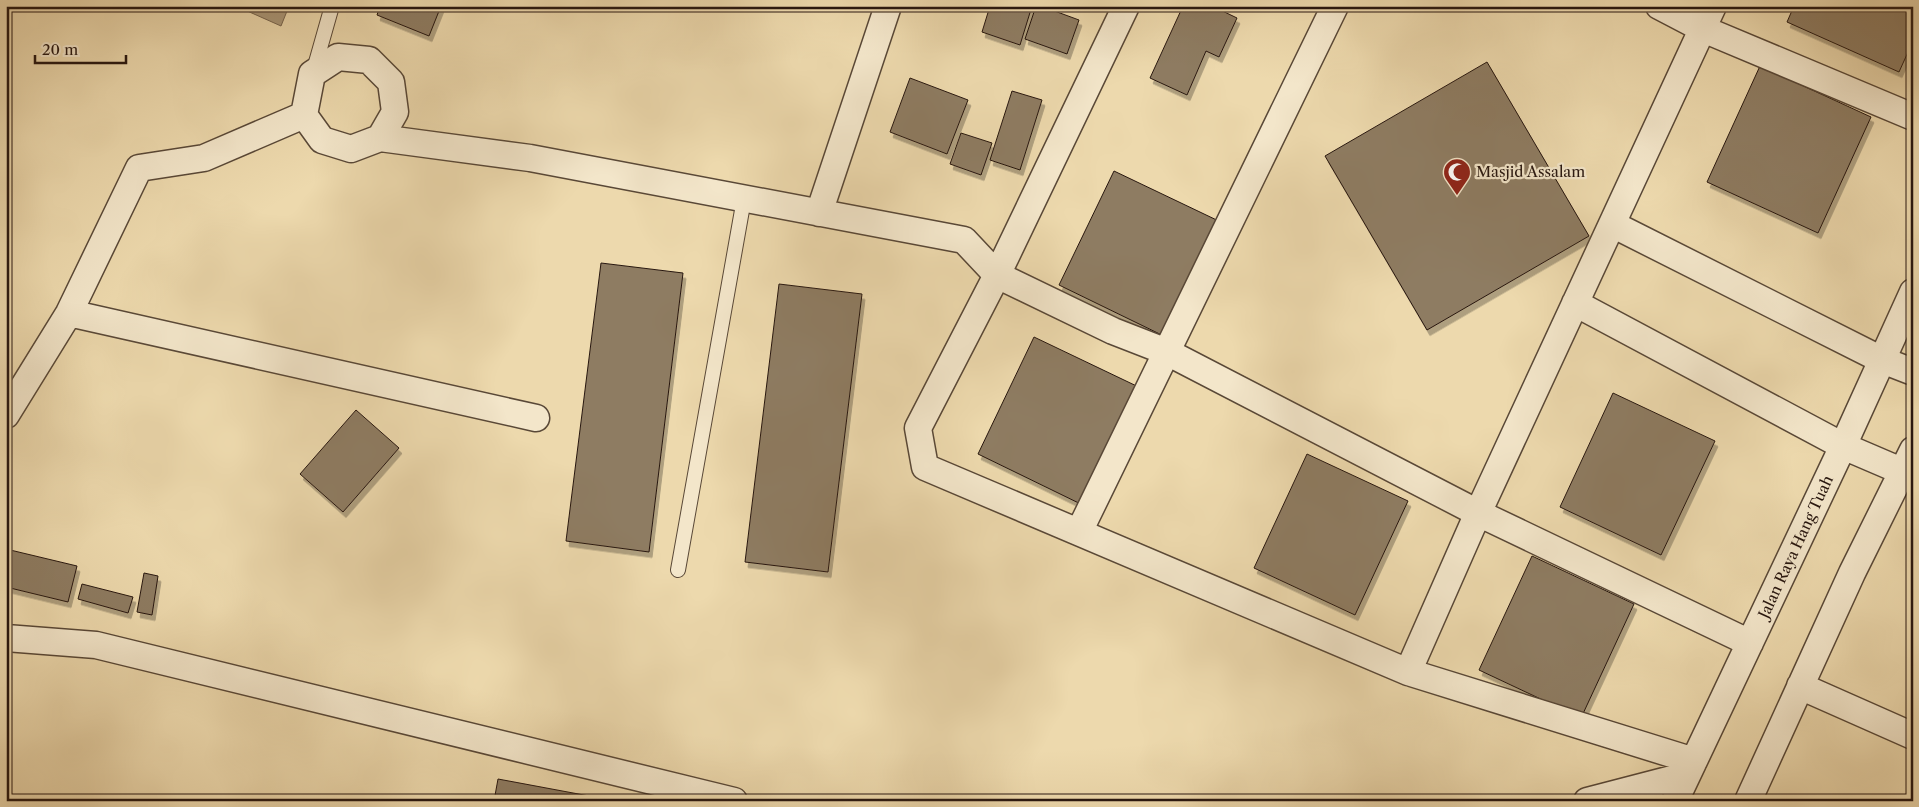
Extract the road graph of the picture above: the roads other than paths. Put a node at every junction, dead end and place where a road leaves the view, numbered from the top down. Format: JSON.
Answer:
{"nodes":[{"id":1,"x":332,"y":6,"type":"edge"},
{"id":2,"x":888,"y":6,"type":"edge"},
{"id":3,"x":1126,"y":6,"type":"edge"},
{"id":4,"x":1335,"y":6,"type":"edge"},
{"id":5,"x":1659,"y":6,"type":"edge"},
{"id":6,"x":1708,"y":17,"type":"edge"},
{"id":7,"x":312,"y":74,"type":"junction"},
{"id":8,"x":304,"y":115,"type":"junction"},
{"id":9,"x":1913,"y":117,"type":"edge"},
{"id":10,"x":380,"y":138,"type":"junction"},
{"id":11,"x":744,"y":199,"type":"junction"},
{"id":12,"x":819,"y":214,"type":"junction"},
{"id":13,"x":1612,"y":224,"type":"junction"},
{"id":14,"x":997,"y":275,"type":"junction"},
{"id":15,"x":1913,"y":292,"type":"edge"},
{"id":16,"x":1575,"y":303,"type":"junction"},
{"id":17,"x":69,"y":313,"type":"junction"},
{"id":18,"x":1167,"y":352,"type":"junction"},
{"id":19,"x":1882,"y":360,"type":"junction"},
{"id":20,"x":1913,"y":372,"type":"edge"},
{"id":21,"x":6,"y":415,"type":"edge"},
{"id":22,"x":536,"y":418,"type":"dead end"},
{"id":23,"x":1843,"y":446,"type":"junction"},
{"id":24,"x":1909,"y":466,"type":"edge"},
{"id":25,"x":1478,"y":513,"type":"junction"},
{"id":26,"x":1079,"y":532,"type":"junction"},
{"id":27,"x":678,"y":570,"type":"dead end"},
{"id":28,"x":6,"y":638,"type":"edge"},
{"id":29,"x":1750,"y":643,"type":"junction"},
{"id":30,"x":1408,"y":672,"type":"junction"},
{"id":31,"x":1800,"y":686,"type":"junction"},
{"id":32,"x":1913,"y":736,"type":"edge"},
{"id":33,"x":1691,"y":768,"type":"junction"},
{"id":34,"x":734,"y":801,"type":"edge"},
{"id":35,"x":1587,"y":801,"type":"edge"},
{"id":36,"x":1675,"y":801,"type":"edge"},
{"id":37,"x":1748,"y":801,"type":"edge"}],
"edges":[{"from":1,"to":7,"type":"lane"},
{"from":2,"to":12,"type":"street"},
{"from":3,"to":14,"type":"street"},
{"from":4,"to":18,"type":"street"},
{"from":5,"to":6,"type":"street"},
{"from":6,"to":9,"type":"street"},
{"from":6,"to":13,"type":"street"},
{"from":7,"to":8,"type":"street"},
{"from":7,"to":10,"type":"street"},
{"from":8,"to":10,"type":"street"},
{"from":8,"to":17,"type":"street"},
{"from":10,"to":11,"type":"street"},
{"from":11,"to":12,"type":"street"},
{"from":11,"to":27,"type":"lane"},
{"from":12,"to":14,"type":"street"},
{"from":13,"to":16,"type":"street"},
{"from":13,"to":19,"type":"street"},
{"from":14,"to":18,"type":"street"},
{"from":14,"to":26,"type":"street"},
{"from":15,"to":19,"type":"street","name":"Jalan Raya Hang Tuah"},
{"from":16,"to":23,"type":"street"},
{"from":16,"to":25,"type":"street"},
{"from":17,"to":21,"type":"street"},
{"from":17,"to":22,"type":"street"},
{"from":18,"to":25,"type":"street"},
{"from":18,"to":26,"type":"street"},
{"from":19,"to":20,"type":"street"},
{"from":19,"to":23,"type":"street","name":"Jalan Raya Hang Tuah"},
{"from":23,"to":24,"type":"street"},
{"from":23,"to":29,"type":"street","name":"Jalan Raya Hang Tuah"},
{"from":24,"to":31,"type":"street"},
{"from":25,"to":29,"type":"street"},
{"from":25,"to":30,"type":"street"},
{"from":26,"to":30,"type":"street"},
{"from":28,"to":34,"type":"street"},
{"from":29,"to":33,"type":"street","name":"Jalan Raya Hang Tuah"},
{"from":30,"to":33,"type":"street"},
{"from":31,"to":32,"type":"street"},
{"from":31,"to":37,"type":"street"},
{"from":33,"to":35,"type":"street"},
{"from":33,"to":36,"type":"street","name":"Jalan Raya Hang Tuah"}]}
